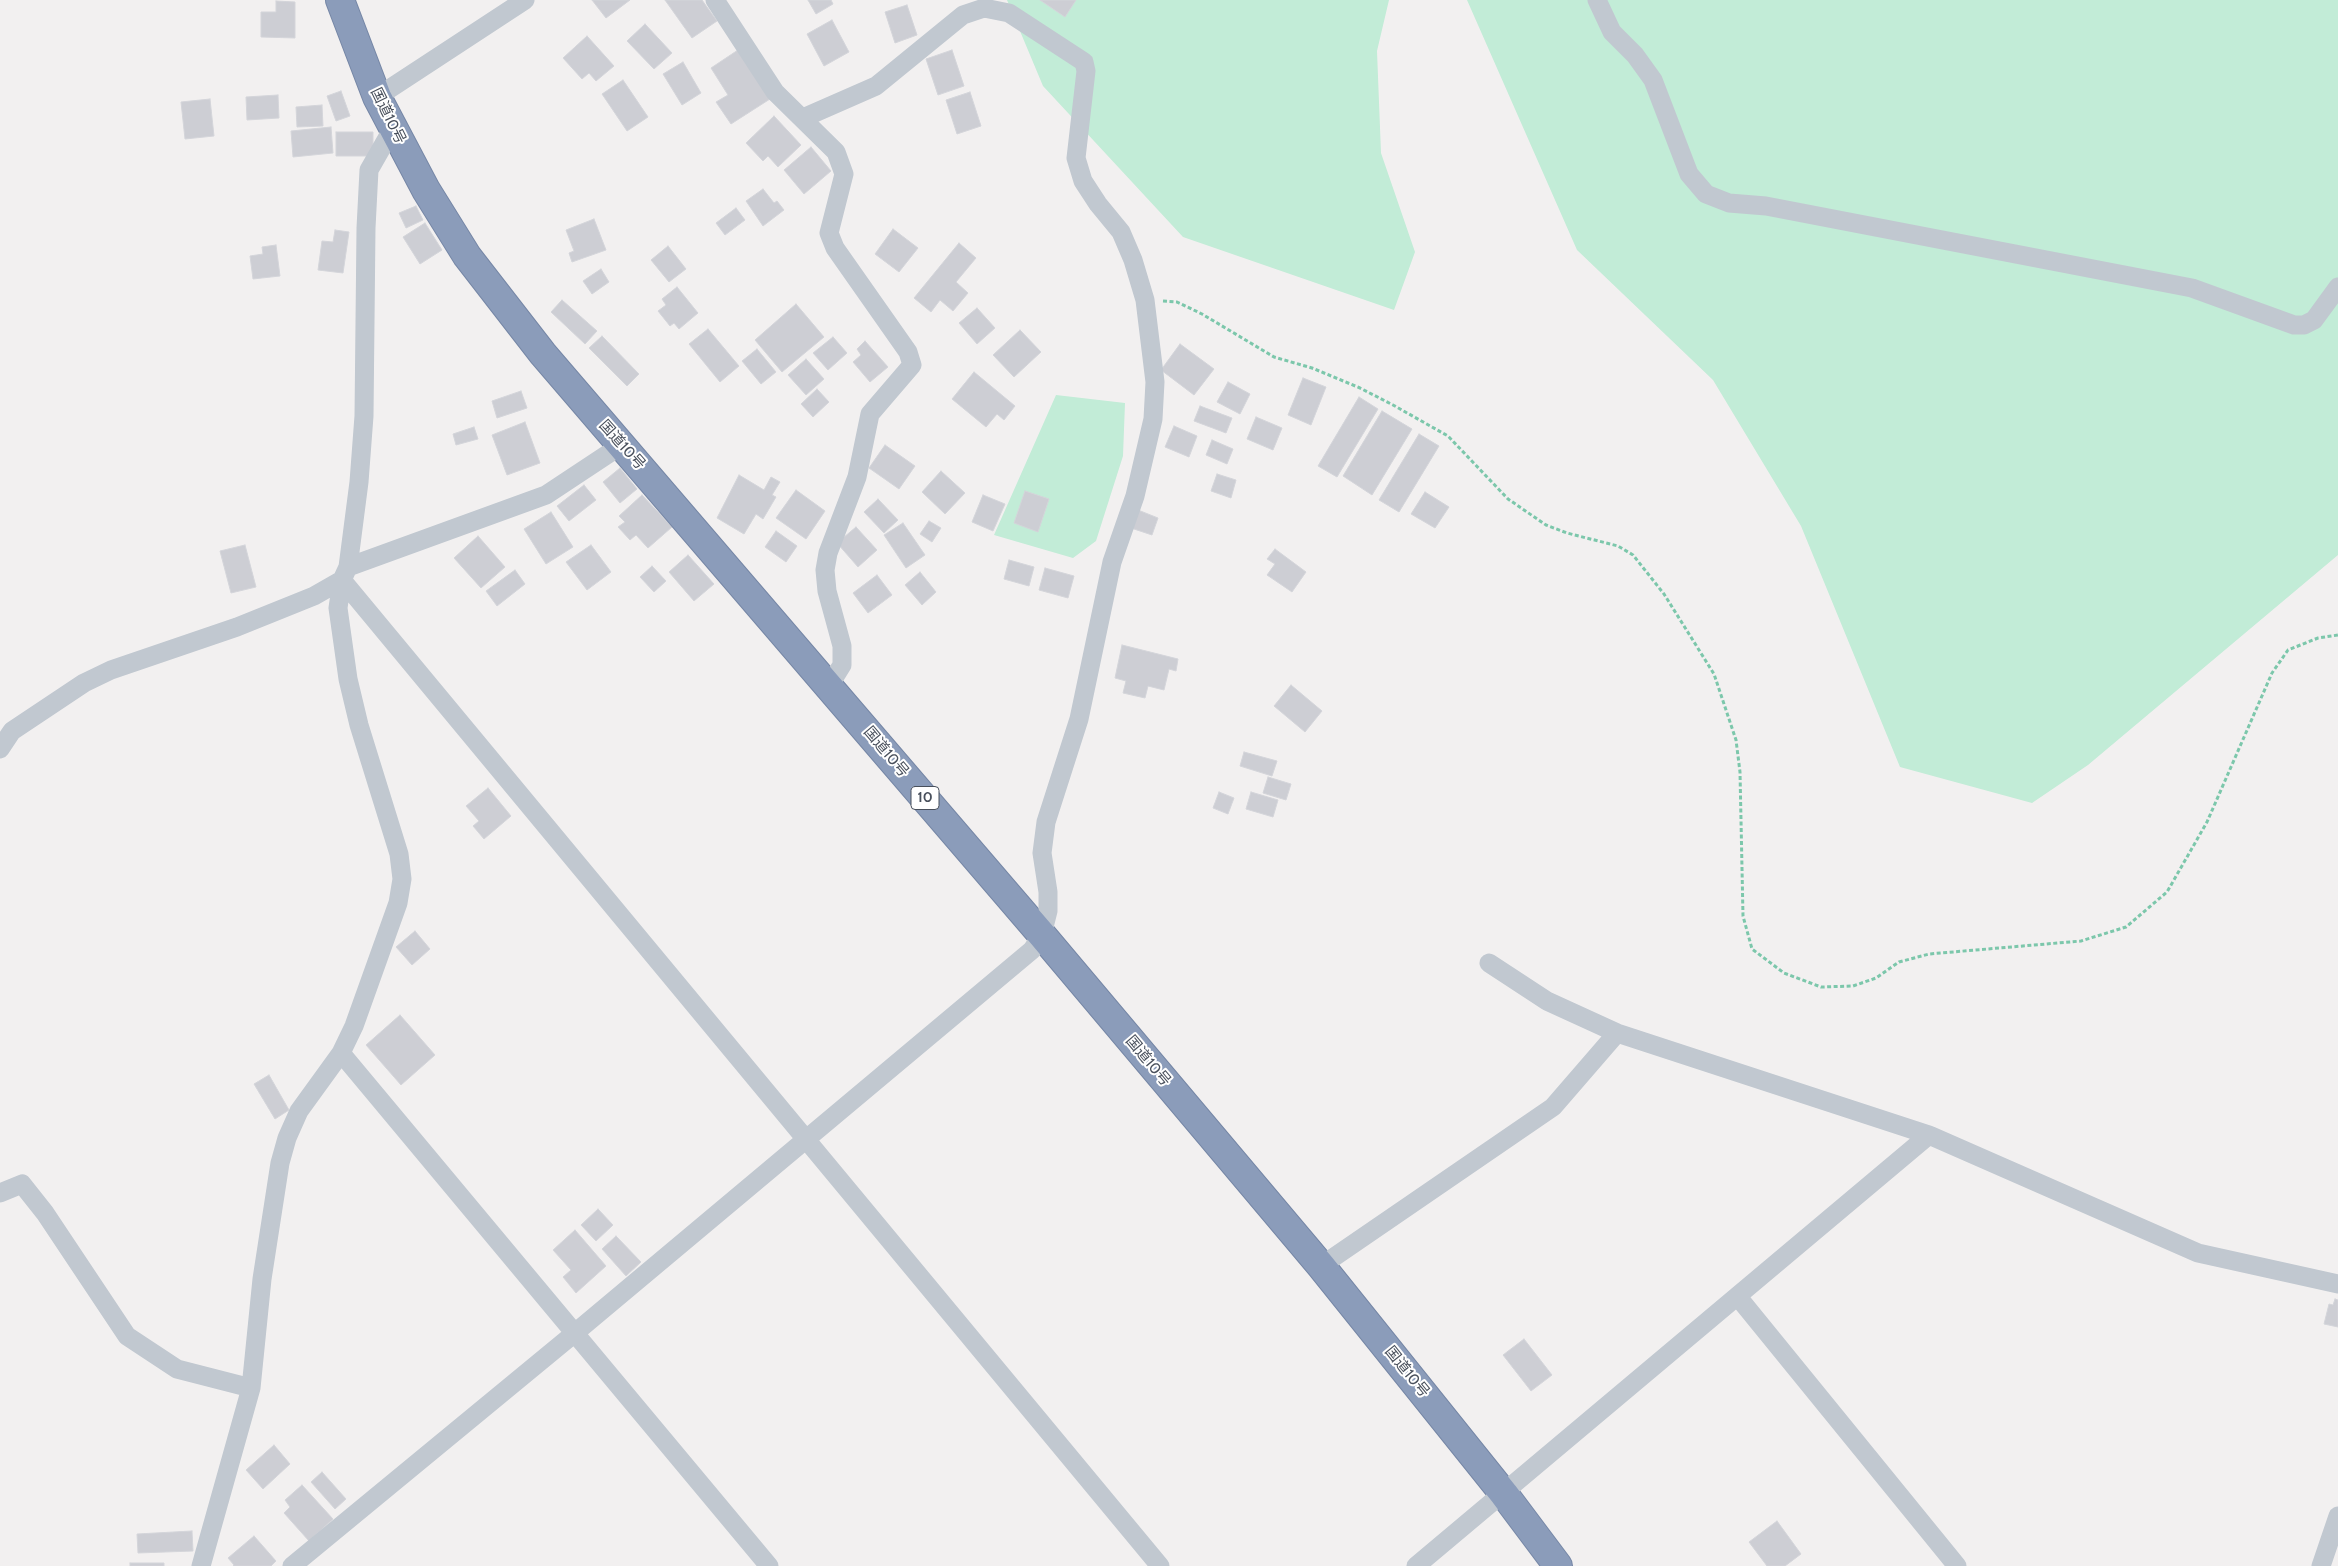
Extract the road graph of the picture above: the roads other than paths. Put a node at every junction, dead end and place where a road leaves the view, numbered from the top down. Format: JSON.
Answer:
{"nodes":[{"id":1,"x":340,"y":0,"type":"edge"},
{"id":2,"x":525,"y":0,"type":"edge"},
{"id":3,"x":715,"y":0,"type":"edge"},
{"id":4,"x":1597,"y":0,"type":"edge"},
{"id":5,"x":377,"y":97,"type":"junction"},
{"id":6,"x":803,"y":118,"type":"junction"},
{"id":7,"x":393,"y":128,"type":"junction"},
{"id":8,"x":2338,"y":287,"type":"edge"},
{"id":9,"x":623,"y":444,"type":"junction"},
{"id":10,"x":345,"y":573,"type":"junction"},
{"id":11,"x":829,"y":686,"type":"junction"},
{"id":12,"x":0,"y":749,"type":"edge"},
{"id":13,"x":1042,"y":935,"type":"junction"},
{"id":14,"x":1489,"y":962,"type":"dead end"},
{"id":15,"x":1617,"y":1033,"type":"junction"},
{"id":16,"x":341,"y":1053,"type":"junction"},
{"id":17,"x":1929,"y":1135,"type":"junction"},
{"id":18,"x":806,"y":1140,"type":"junction"},
{"id":19,"x":0,"y":1193,"type":"edge"},
{"id":20,"x":1321,"y":1266,"type":"junction"},
{"id":21,"x":2338,"y":1284,"type":"edge"},
{"id":22,"x":1738,"y":1297,"type":"junction"},
{"id":23,"x":576,"y":1332,"type":"junction"},
{"id":24,"x":251,"y":1388,"type":"junction"},
{"id":25,"x":1504,"y":1494,"type":"junction"},
{"id":26,"x":2338,"y":1516,"type":"edge"},
{"id":27,"x":201,"y":1566,"type":"edge"},
{"id":28,"x":292,"y":1566,"type":"edge"},
{"id":29,"x":770,"y":1566,"type":"edge"},
{"id":30,"x":1160,"y":1566,"type":"edge"},
{"id":31,"x":1416,"y":1566,"type":"edge"},
{"id":32,"x":1558,"y":1566,"type":"edge"},
{"id":33,"x":1957,"y":1566,"type":"edge"},
{"id":34,"x":2322,"y":1566,"type":"edge"}],
"edges":[{"from":1,"to":5,"type":"highway","name":"国道10号","number":"10"},
{"from":2,"to":5,"type":"street"},
{"from":3,"to":6,"type":"street"},
{"from":4,"to":8,"type":"street"},
{"from":5,"to":7,"type":"highway","name":"国道10号","number":"10"},
{"from":6,"to":11,"type":"street"},
{"from":6,"to":13,"type":"street"},
{"from":7,"to":9,"type":"highway","name":"国道10号","number":"10"},
{"from":7,"to":10,"type":"street"},
{"from":9,"to":10,"type":"street"},
{"from":9,"to":11,"type":"highway","name":"国道10号","number":"10"},
{"from":10,"to":12,"type":"street"},
{"from":10,"to":16,"type":"street"},
{"from":10,"to":18,"type":"street"},
{"from":11,"to":13,"type":"highway","name":"国道10号","number":"10"},
{"from":13,"to":18,"type":"street"},
{"from":13,"to":20,"type":"highway","name":"国道10号","number":"10"},
{"from":14,"to":15,"type":"street"},
{"from":15,"to":17,"type":"street"},
{"from":15,"to":20,"type":"street"},
{"from":16,"to":23,"type":"street"},
{"from":16,"to":24,"type":"street"},
{"from":17,"to":21,"type":"street"},
{"from":17,"to":22,"type":"street"},
{"from":18,"to":23,"type":"street"},
{"from":18,"to":30,"type":"street"},
{"from":19,"to":24,"type":"street"},
{"from":20,"to":25,"type":"highway","name":"国道10号","number":"10"},
{"from":22,"to":25,"type":"street"},
{"from":22,"to":33,"type":"street"},
{"from":23,"to":28,"type":"street"},
{"from":23,"to":29,"type":"street"},
{"from":24,"to":27,"type":"street"},
{"from":25,"to":31,"type":"street"},
{"from":25,"to":32,"type":"highway","name":"国道10号","number":"10"},
{"from":26,"to":34,"type":"street"}]}
